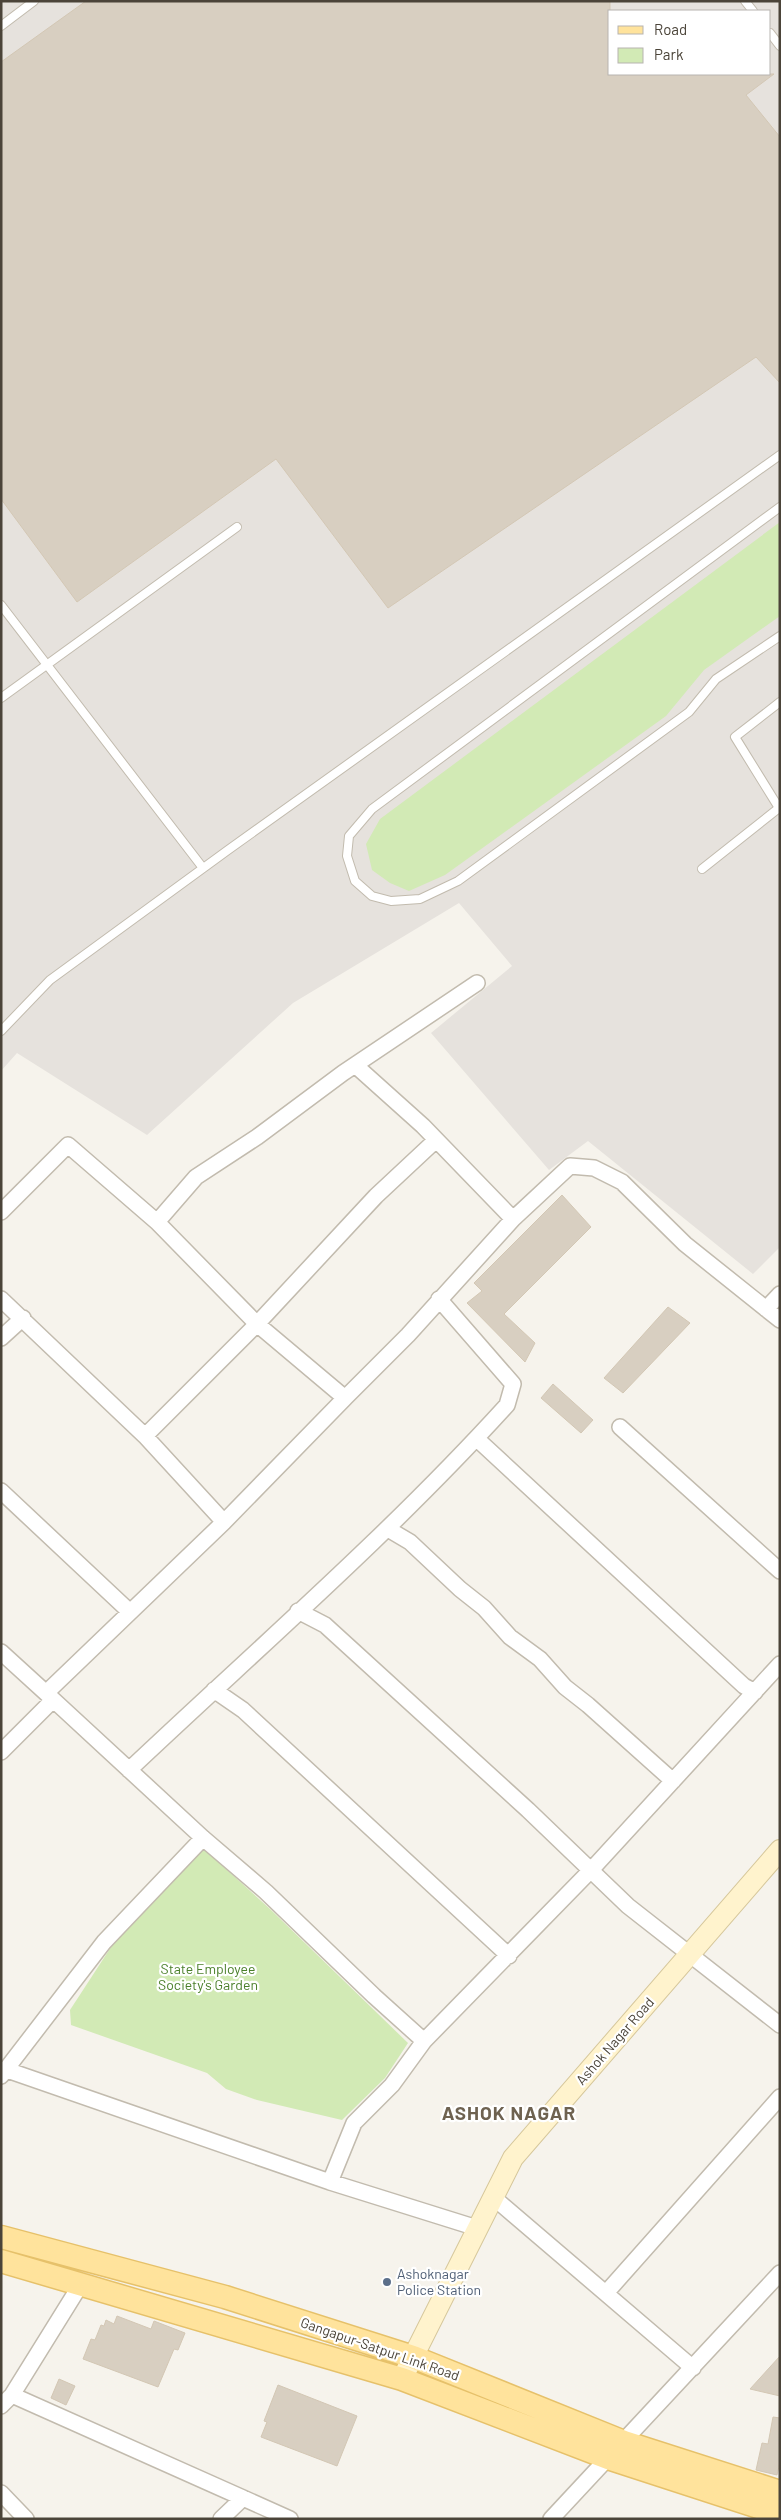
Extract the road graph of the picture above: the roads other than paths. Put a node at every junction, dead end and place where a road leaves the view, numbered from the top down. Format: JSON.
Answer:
{"nodes":[{"id":1,"x":34,"y":1,"type":"edge"},
{"id":2,"x":1,"y":26,"type":"edge"},
{"id":3,"x":771,"y":34,"type":"edge"},
{"id":4,"x":780,"y":46,"type":"edge"},
{"id":5,"x":780,"y":455,"type":"edge"},
{"id":6,"x":780,"y":507,"type":"edge"},
{"id":7,"x":237,"y":527,"type":"dead end"},
{"id":8,"x":1,"y":605,"type":"edge"},
{"id":9,"x":780,"y":636,"type":"edge"},
{"id":10,"x":47,"y":666,"type":"junction"},
{"id":11,"x":1,"y":698,"type":"edge"},
{"id":12,"x":780,"y":702,"type":"edge"},
{"id":13,"x":203,"y":868,"type":"junction"},
{"id":14,"x":702,"y":869,"type":"dead end"},
{"id":15,"x":477,"y":983,"type":"dead end"},
{"id":16,"x":1,"y":1031,"type":"edge"},
{"id":17,"x":355,"y":1065,"type":"junction"},
{"id":18,"x":436,"y":1140,"type":"junction"},
{"id":19,"x":1,"y":1212,"type":"edge"},
{"id":20,"x":514,"y":1219,"type":"junction"},
{"id":21,"x":158,"y":1222,"type":"junction"},
{"id":22,"x":780,"y":1294,"type":"edge"},
{"id":23,"x":1,"y":1299,"type":"edge"},
{"id":24,"x":440,"y":1299,"type":"junction"},
{"id":25,"x":766,"y":1309,"type":"junction"},
{"id":26,"x":23,"y":1318,"type":"junction"},
{"id":27,"x":780,"y":1320,"type":"edge"},
{"id":28,"x":257,"y":1324,"type":"junction"},
{"id":29,"x":1,"y":1338,"type":"edge"},
{"id":30,"x":345,"y":1398,"type":"junction"},
{"id":31,"x":620,"y":1427,"type":"dead end"},
{"id":32,"x":144,"y":1436,"type":"junction"},
{"id":33,"x":477,"y":1439,"type":"junction"},
{"id":34,"x":1,"y":1491,"type":"edge"},
{"id":35,"x":224,"y":1522,"type":"junction"},
{"id":36,"x":388,"y":1529,"type":"junction"},
{"id":37,"x":780,"y":1571,"type":"edge"},
{"id":38,"x":298,"y":1611,"type":"junction"},
{"id":39,"x":130,"y":1612,"type":"junction"},
{"id":40,"x":2,"y":1652,"type":"edge"},
{"id":41,"x":780,"y":1664,"type":"edge"},
{"id":42,"x":214,"y":1690,"type":"junction"},
{"id":43,"x":755,"y":1692,"type":"junction"},
{"id":44,"x":49,"y":1697,"type":"junction"},
{"id":45,"x":1,"y":1752,"type":"edge"},
{"id":46,"x":129,"y":1770,"type":"junction"},
{"id":47,"x":673,"y":1782,"type":"junction"},
{"id":48,"x":203,"y":1838,"type":"junction"},
{"id":49,"x":778,"y":1854,"type":"edge"},
{"id":50,"x":592,"y":1869,"type":"junction"},
{"id":51,"x":691,"y":1954,"type":"junction"},
{"id":52,"x":509,"y":1956,"type":"junction"},
{"id":53,"x":780,"y":2025,"type":"edge"},
{"id":54,"x":424,"y":2040,"type":"junction"},
{"id":55,"x":4,"y":2073,"type":"edge"},
{"id":56,"x":780,"y":2097,"type":"edge"},
{"id":57,"x":330,"y":2182,"type":"junction"},
{"id":58,"x":493,"y":2197,"type":"junction"},
{"id":59,"x":477,"y":2228,"type":"junction"},
{"id":60,"x":1,"y":2237,"type":"edge"},
{"id":61,"x":1,"y":2261,"type":"edge"},
{"id":62,"x":780,"y":2273,"type":"edge"},
{"id":63,"x":81,"y":2284,"type":"junction"},
{"id":64,"x":606,"y":2293,"type":"junction"},
{"id":65,"x":412,"y":2357,"type":"junction"},
{"id":66,"x":693,"y":2368,"type":"junction"},
{"id":67,"x":402,"y":2379,"type":"junction"},
{"id":68,"x":7,"y":2401,"type":"edge"},
{"id":69,"x":624,"y":2442,"type":"junction"},
{"id":70,"x":608,"y":2458,"type":"junction"},
{"id":71,"x":780,"y":2492,"type":"edge"},
{"id":72,"x":1,"y":2493,"type":"edge"},
{"id":73,"x":244,"y":2498,"type":"junction"},
{"id":74,"x":780,"y":2514,"type":"edge"},
{"id":75,"x":26,"y":2519,"type":"edge"},
{"id":76,"x":221,"y":2519,"type":"edge"},
{"id":77,"x":290,"y":2519,"type":"edge"},
{"id":78,"x":551,"y":2519,"type":"edge"}],
"edges":[{"from":1,"to":2,"type":"lane"},
{"from":3,"to":4,"type":"lane"},
{"from":5,"to":13,"type":"lane"},
{"from":6,"to":9,"type":"lane"},
{"from":7,"to":10,"type":"lane"},
{"from":8,"to":10,"type":"lane"},
{"from":10,"to":11,"type":"lane"},
{"from":10,"to":13,"type":"lane"},
{"from":12,"to":14,"type":"lane"},
{"from":13,"to":16,"type":"lane"},
{"from":15,"to":17,"type":"street"},
{"from":17,"to":18,"type":"street"},
{"from":17,"to":21,"type":"street"},
{"from":18,"to":20,"type":"street"},
{"from":18,"to":28,"type":"street"},
{"from":19,"to":21,"type":"street"},
{"from":20,"to":24,"type":"street"},
{"from":20,"to":25,"type":"street"},
{"from":21,"to":28,"type":"street"},
{"from":22,"to":25,"type":"street"},
{"from":23,"to":26,"type":"street"},
{"from":24,"to":30,"type":"street"},
{"from":24,"to":33,"type":"street"},
{"from":25,"to":27,"type":"street"},
{"from":26,"to":29,"type":"street"},
{"from":26,"to":32,"type":"street"},
{"from":28,"to":30,"type":"street"},
{"from":28,"to":32,"type":"street"},
{"from":30,"to":35,"type":"street"},
{"from":31,"to":37,"type":"street"},
{"from":32,"to":35,"type":"street"},
{"from":33,"to":36,"type":"street"},
{"from":33,"to":43,"type":"street"},
{"from":34,"to":39,"type":"street"},
{"from":35,"to":39,"type":"street"},
{"from":36,"to":38,"type":"street"},
{"from":36,"to":47,"type":"street"},
{"from":38,"to":42,"type":"street"},
{"from":38,"to":50,"type":"street"},
{"from":39,"to":44,"type":"street"},
{"from":40,"to":44,"type":"street"},
{"from":41,"to":43,"type":"street"},
{"from":42,"to":46,"type":"street"},
{"from":42,"to":52,"type":"street"},
{"from":43,"to":47,"type":"street"},
{"from":44,"to":45,"type":"street"},
{"from":44,"to":46,"type":"street"},
{"from":46,"to":48,"type":"street"},
{"from":47,"to":50,"type":"street"},
{"from":48,"to":54,"type":"street"},
{"from":48,"to":55,"type":"street"},
{"from":49,"to":51,"type":"street","name":"Ashok Nagar Road"},
{"from":50,"to":51,"type":"street"},
{"from":50,"to":52,"type":"street"},
{"from":51,"to":53,"type":"street"},
{"from":51,"to":58,"type":"street","name":"Ashok Nagar Road"},
{"from":52,"to":54,"type":"street"},
{"from":54,"to":57,"type":"street"},
{"from":55,"to":57,"type":"street"},
{"from":56,"to":64,"type":"street"},
{"from":57,"to":59,"type":"street"},
{"from":58,"to":59,"type":"street","name":"Ashok Nagar Road"},
{"from":58,"to":64,"type":"street"},
{"from":59,"to":65,"type":"street","name":"Ashok Nagar Road"},
{"from":60,"to":65,"type":"main road","name":"Gangapur-Satpur Link Road"},
{"from":61,"to":63,"type":"main road","name":"Gangapur-Satpur Link Road"},
{"from":62,"to":66,"type":"street"},
{"from":63,"to":67,"type":"main road","name":"Gangapur-Satpur Link Road"},
{"from":63,"to":68,"type":"street"},
{"from":64,"to":66,"type":"street"},
{"from":65,"to":67,"type":"street","name":"Ashok Nagar Road"},
{"from":65,"to":69,"type":"main road","name":"Gangapur-Satpur Link Road"},
{"from":66,"to":69,"type":"street"},
{"from":67,"to":70,"type":"main road","name":"Gangapur-Satpur Link Road"},
{"from":68,"to":73,"type":"street"},
{"from":69,"to":70,"type":"street"},
{"from":69,"to":71,"type":"main road","name":"Gangapur-Satpur Link Road"},
{"from":70,"to":74,"type":"main road","name":"Gangapur-Satpur Link Road"},
{"from":70,"to":78,"type":"street"},
{"from":72,"to":75,"type":"street"},
{"from":73,"to":76,"type":"street"},
{"from":73,"to":77,"type":"street"}]}
